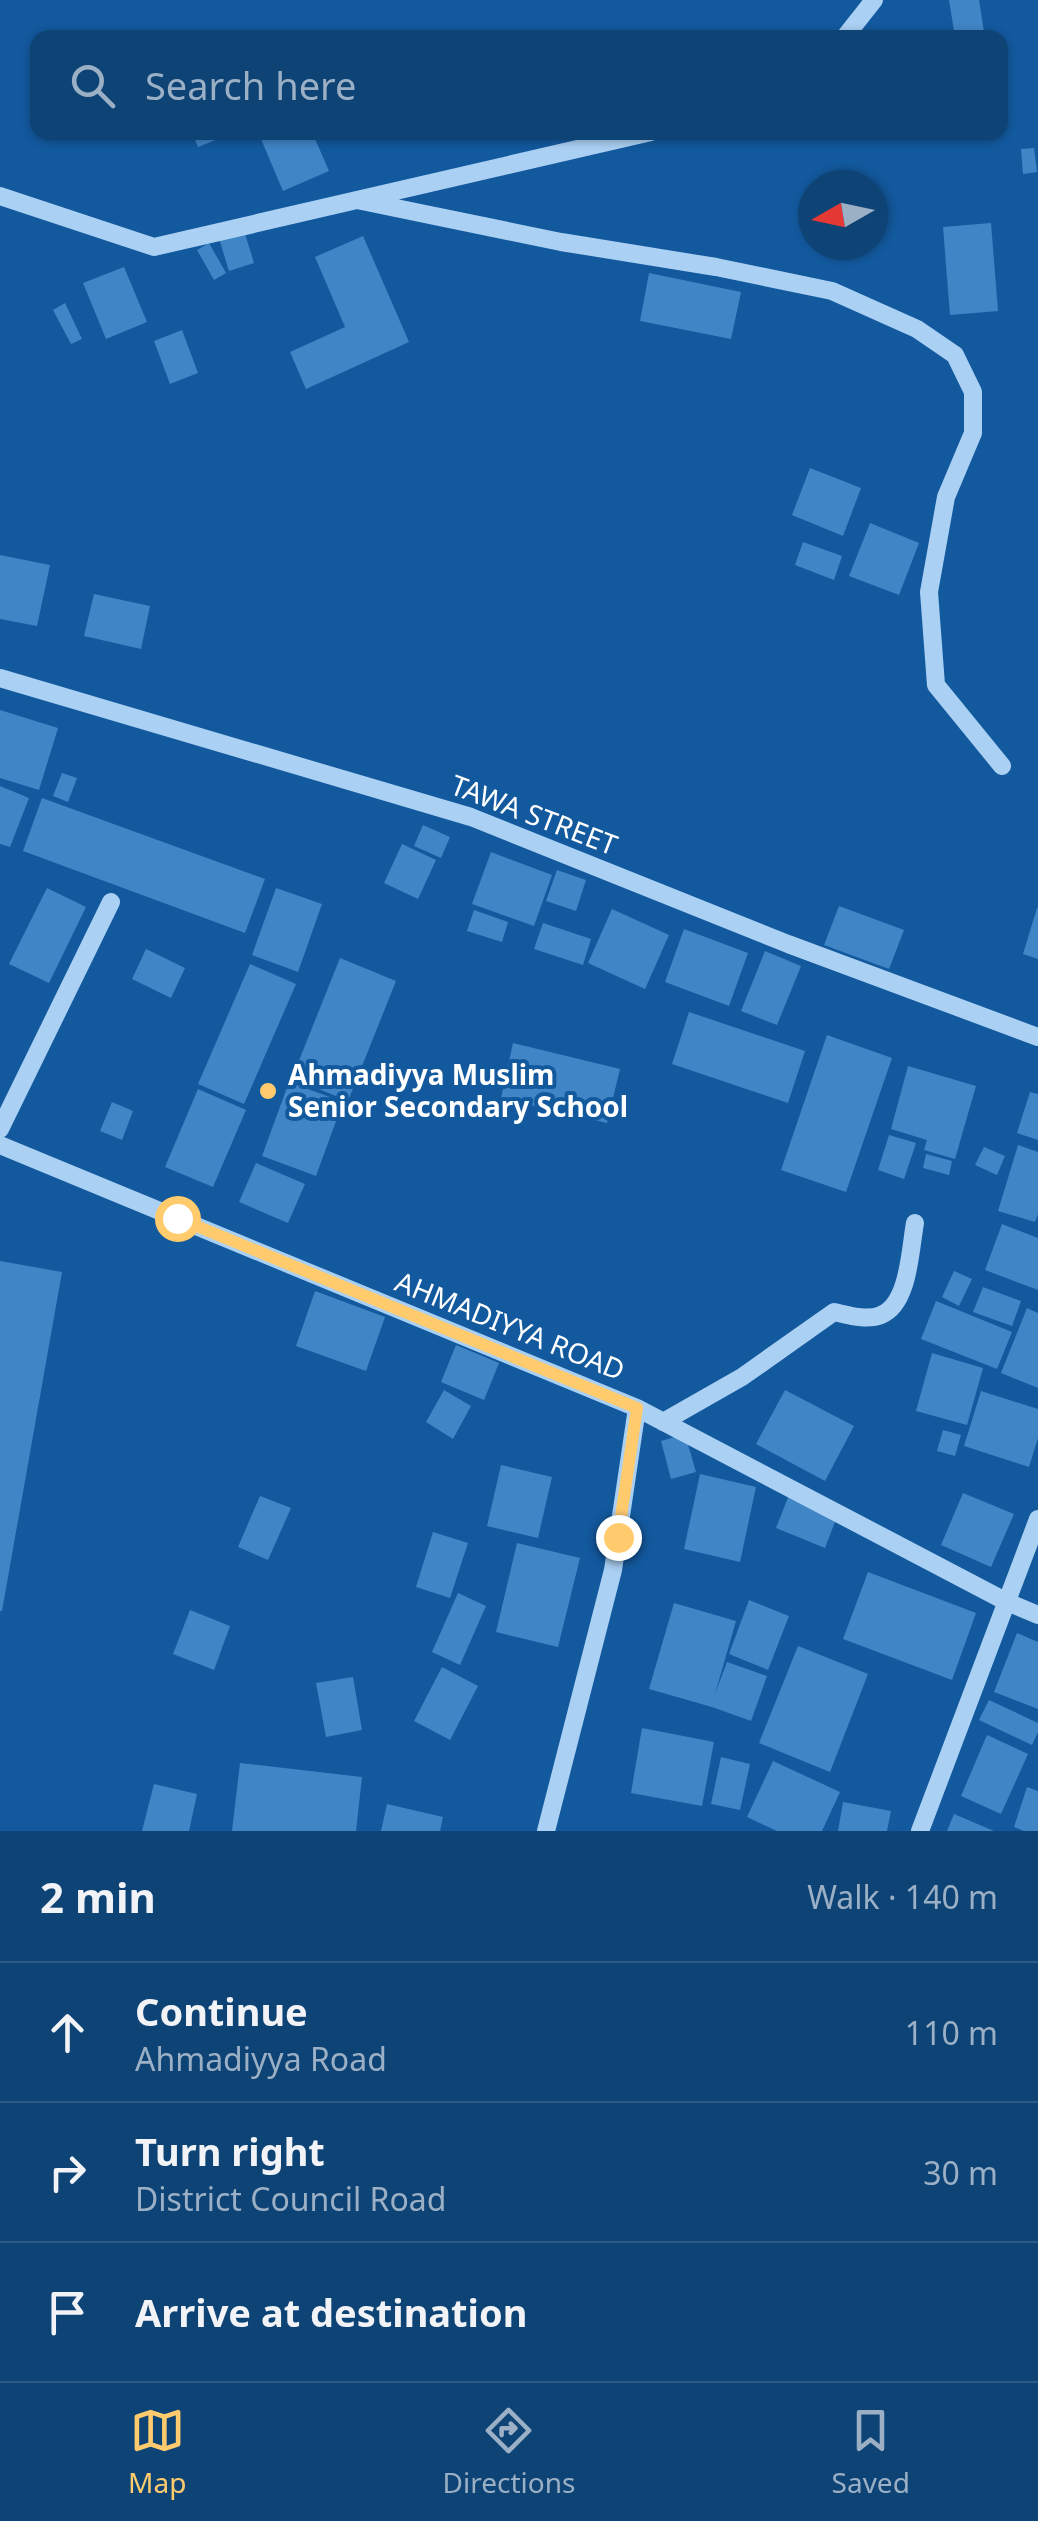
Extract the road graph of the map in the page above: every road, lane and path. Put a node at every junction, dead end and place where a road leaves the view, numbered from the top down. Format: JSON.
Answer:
{"nodes":[{"id":1,"x":874,"y":0,"type":"edge"},
{"id":2,"x":850,"y":30,"type":"edge"},
{"id":3,"x":616,"y":140,"type":"edge"},
{"id":4,"x":0,"y":196,"type":"edge"},
{"id":5,"x":357,"y":200,"type":"junction"},
{"id":6,"x":0,"y":678,"type":"edge"},
{"id":7,"x":1002,"y":766,"type":"dead end"},
{"id":8,"x":111,"y":902,"type":"dead end"},
{"id":9,"x":1038,"y":1036,"type":"edge"},
{"id":10,"x":0,"y":1129,"type":"edge"},
{"id":11,"x":0,"y":1145,"type":"edge"},
{"id":12,"x":915,"y":1223,"type":"dead end"},
{"id":13,"x":637,"y":1408,"type":"junction"},
{"id":14,"x":663,"y":1422,"type":"junction"},
{"id":15,"x":1038,"y":1519,"type":"edge"},
{"id":16,"x":1008,"y":1602,"type":"junction"},
{"id":17,"x":1038,"y":1614,"type":"edge"},
{"id":18,"x":546,"y":1831,"type":"edge"},
{"id":19,"x":920,"y":1831,"type":"edge"}],
"edges":[{"from":1,"to":2,"type":"street"},
{"from":3,"to":5,"type":"street"},
{"from":4,"to":5,"type":"street"},
{"from":5,"to":7,"type":"street"},
{"from":6,"to":9,"type":"street","name":"TAWA STREET"},
{"from":8,"to":10,"type":"street"},
{"from":11,"to":13,"type":"street","name":"AHMADIYYA ROAD"},
{"from":12,"to":14,"type":"street"},
{"from":13,"to":14,"type":"street","name":"AHMADIYYA ROAD"},
{"from":13,"to":18,"type":"street"},
{"from":14,"to":16,"type":"street","name":"AHMADIYYA ROAD"},
{"from":15,"to":16,"type":"street"},
{"from":16,"to":17,"type":"street","name":"AHMADIYYA ROAD"},
{"from":16,"to":19,"type":"street"}]}
